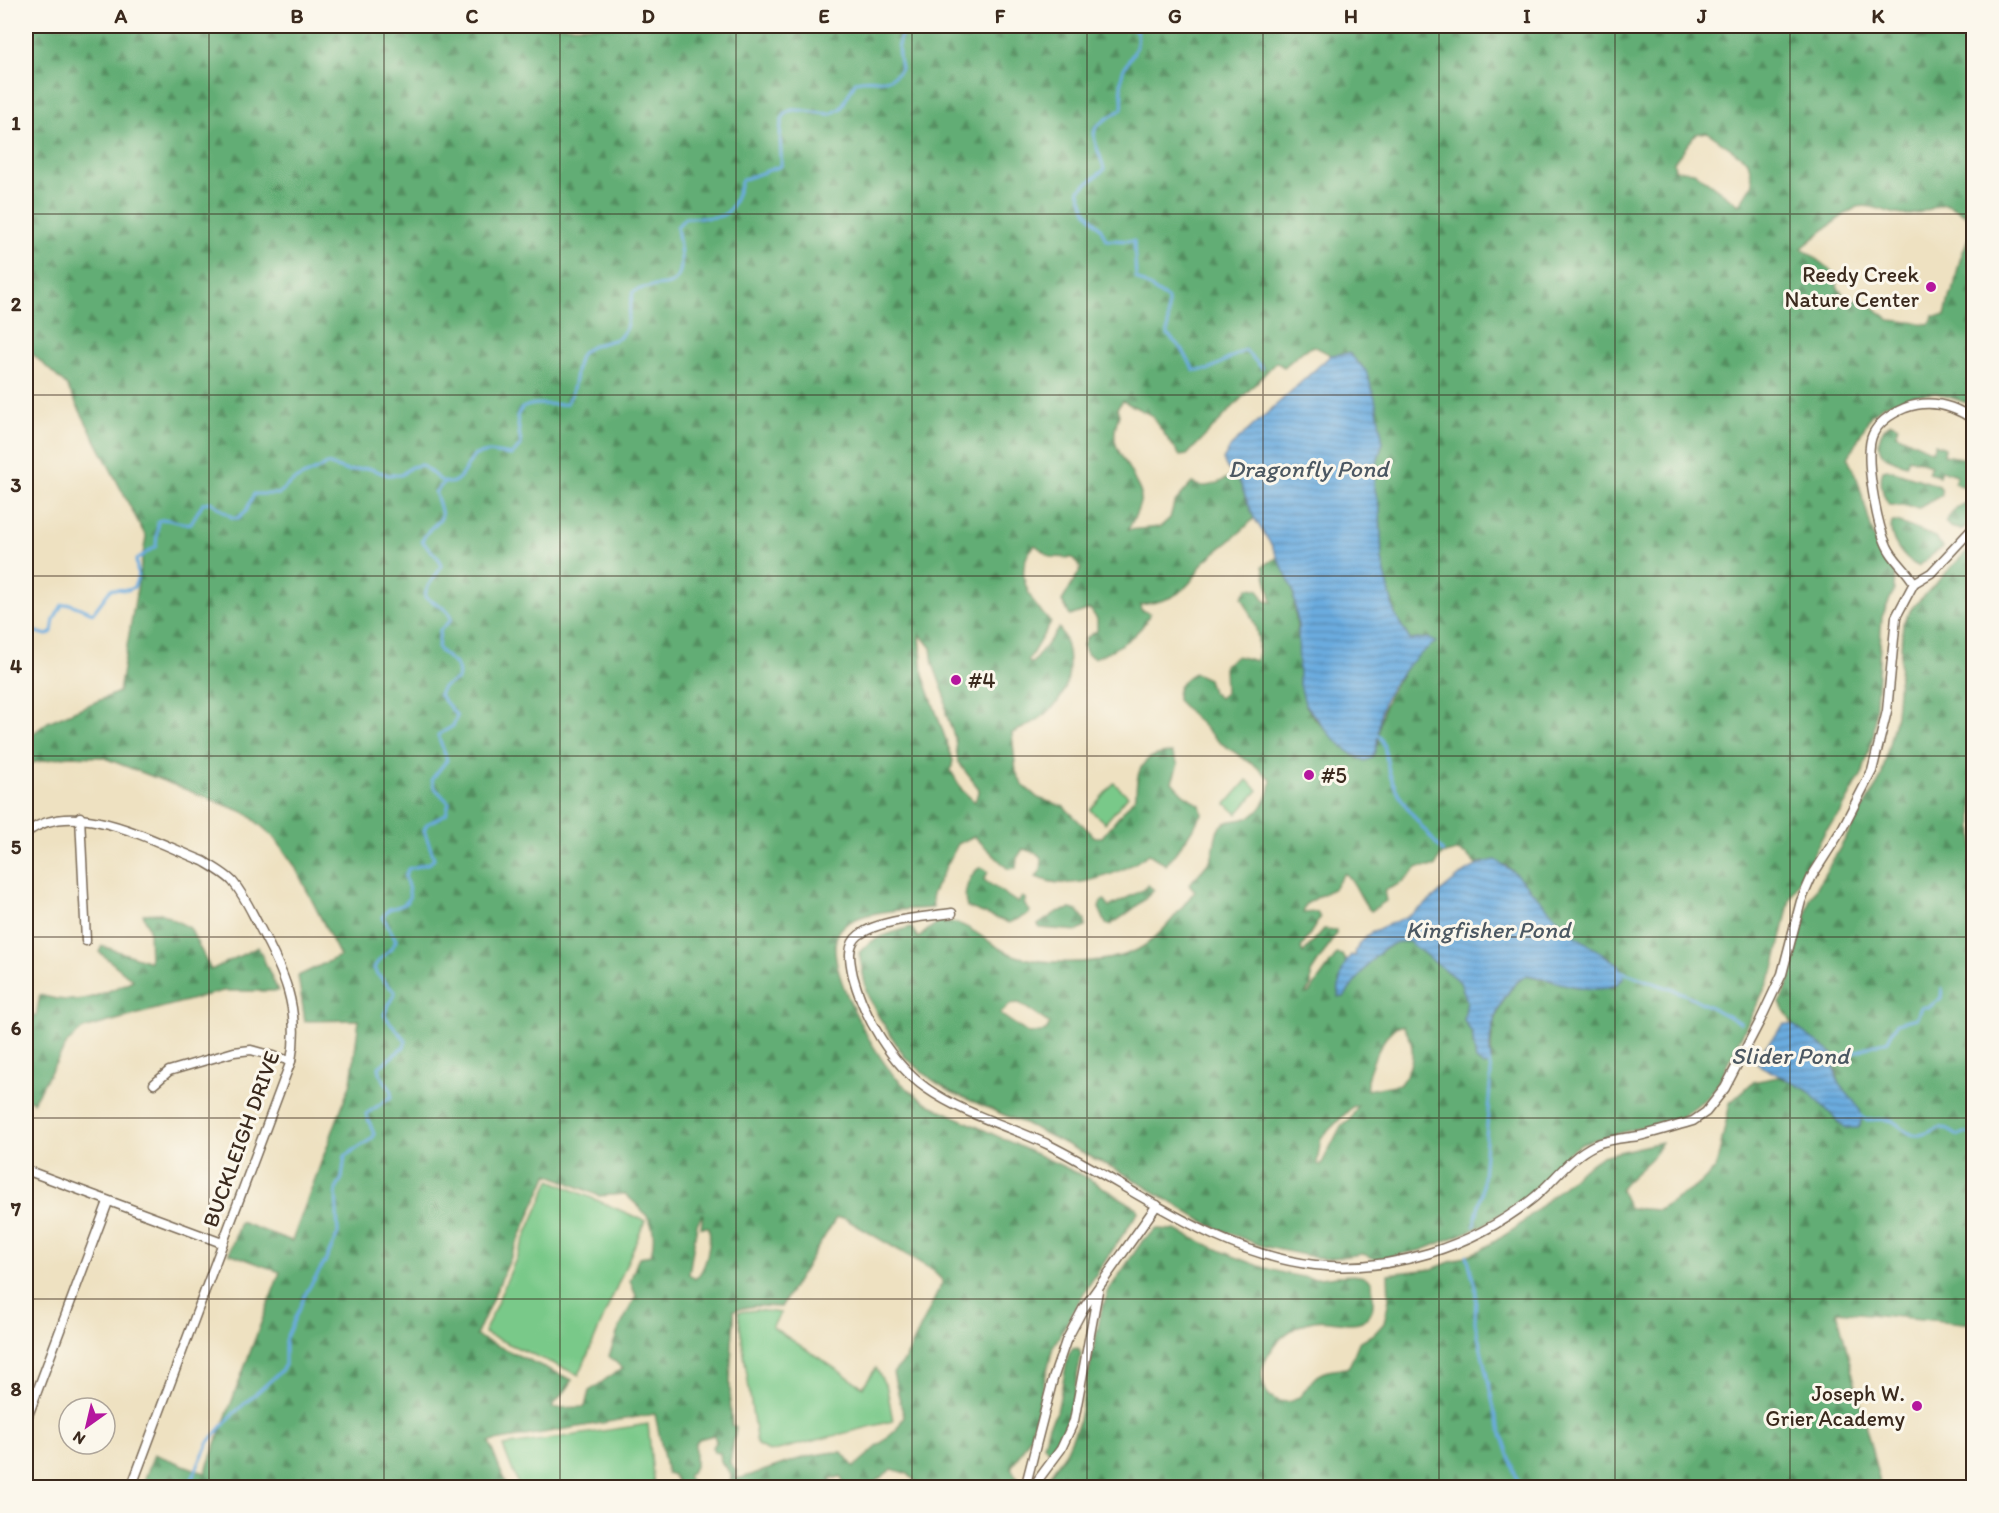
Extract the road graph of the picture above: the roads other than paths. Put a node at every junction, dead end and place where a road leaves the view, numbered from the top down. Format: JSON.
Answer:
{"nodes":[{"id":1,"x":1974,"y":420,"type":"edge"},
{"id":2,"x":1974,"y":527,"type":"edge"},
{"id":3,"x":1914,"y":583,"type":"junction"},
{"id":4,"x":80,"y":817,"type":"junction"},
{"id":5,"x":26,"y":833,"type":"edge"},
{"id":6,"x":952,"y":913,"type":"dead end"},
{"id":7,"x":86,"y":941,"type":"dead end"},
{"id":8,"x":291,"y":1061,"type":"junction"},
{"id":9,"x":154,"y":1084,"type":"dead end"},
{"id":10,"x":26,"y":1170,"type":"edge"},
{"id":11,"x":108,"y":1202,"type":"junction"},
{"id":12,"x":1157,"y":1205,"type":"junction"},
{"id":13,"x":222,"y":1244,"type":"junction"},
{"id":14,"x":1099,"y":1287,"type":"junction"},
{"id":15,"x":26,"y":1421,"type":"edge"},
{"id":16,"x":131,"y":1488,"type":"edge"},
{"id":17,"x":1025,"y":1488,"type":"edge"},
{"id":18,"x":1032,"y":1488,"type":"edge"}],
"edges":[{"from":1,"to":3,"type":"street"},
{"from":2,"to":3,"type":"street"},
{"from":3,"to":12,"type":"street"},
{"from":4,"to":5,"type":"street","name":"BUCKLEIGH DRIVE"},
{"from":4,"to":7,"type":"street"},
{"from":4,"to":8,"type":"street","name":"BUCKLEIGH DRIVE"},
{"from":6,"to":12,"type":"street"},
{"from":8,"to":9,"type":"street"},
{"from":8,"to":13,"type":"street","name":"BUCKLEIGH DRIVE"},
{"from":10,"to":11,"type":"street"},
{"from":11,"to":13,"type":"street"},
{"from":11,"to":15,"type":"street"},
{"from":12,"to":14,"type":"street"},
{"from":13,"to":16,"type":"street","name":"BUCKLEIGH DRIVE"},
{"from":14,"to":17,"type":"street"},
{"from":14,"to":18,"type":"street"}]}
